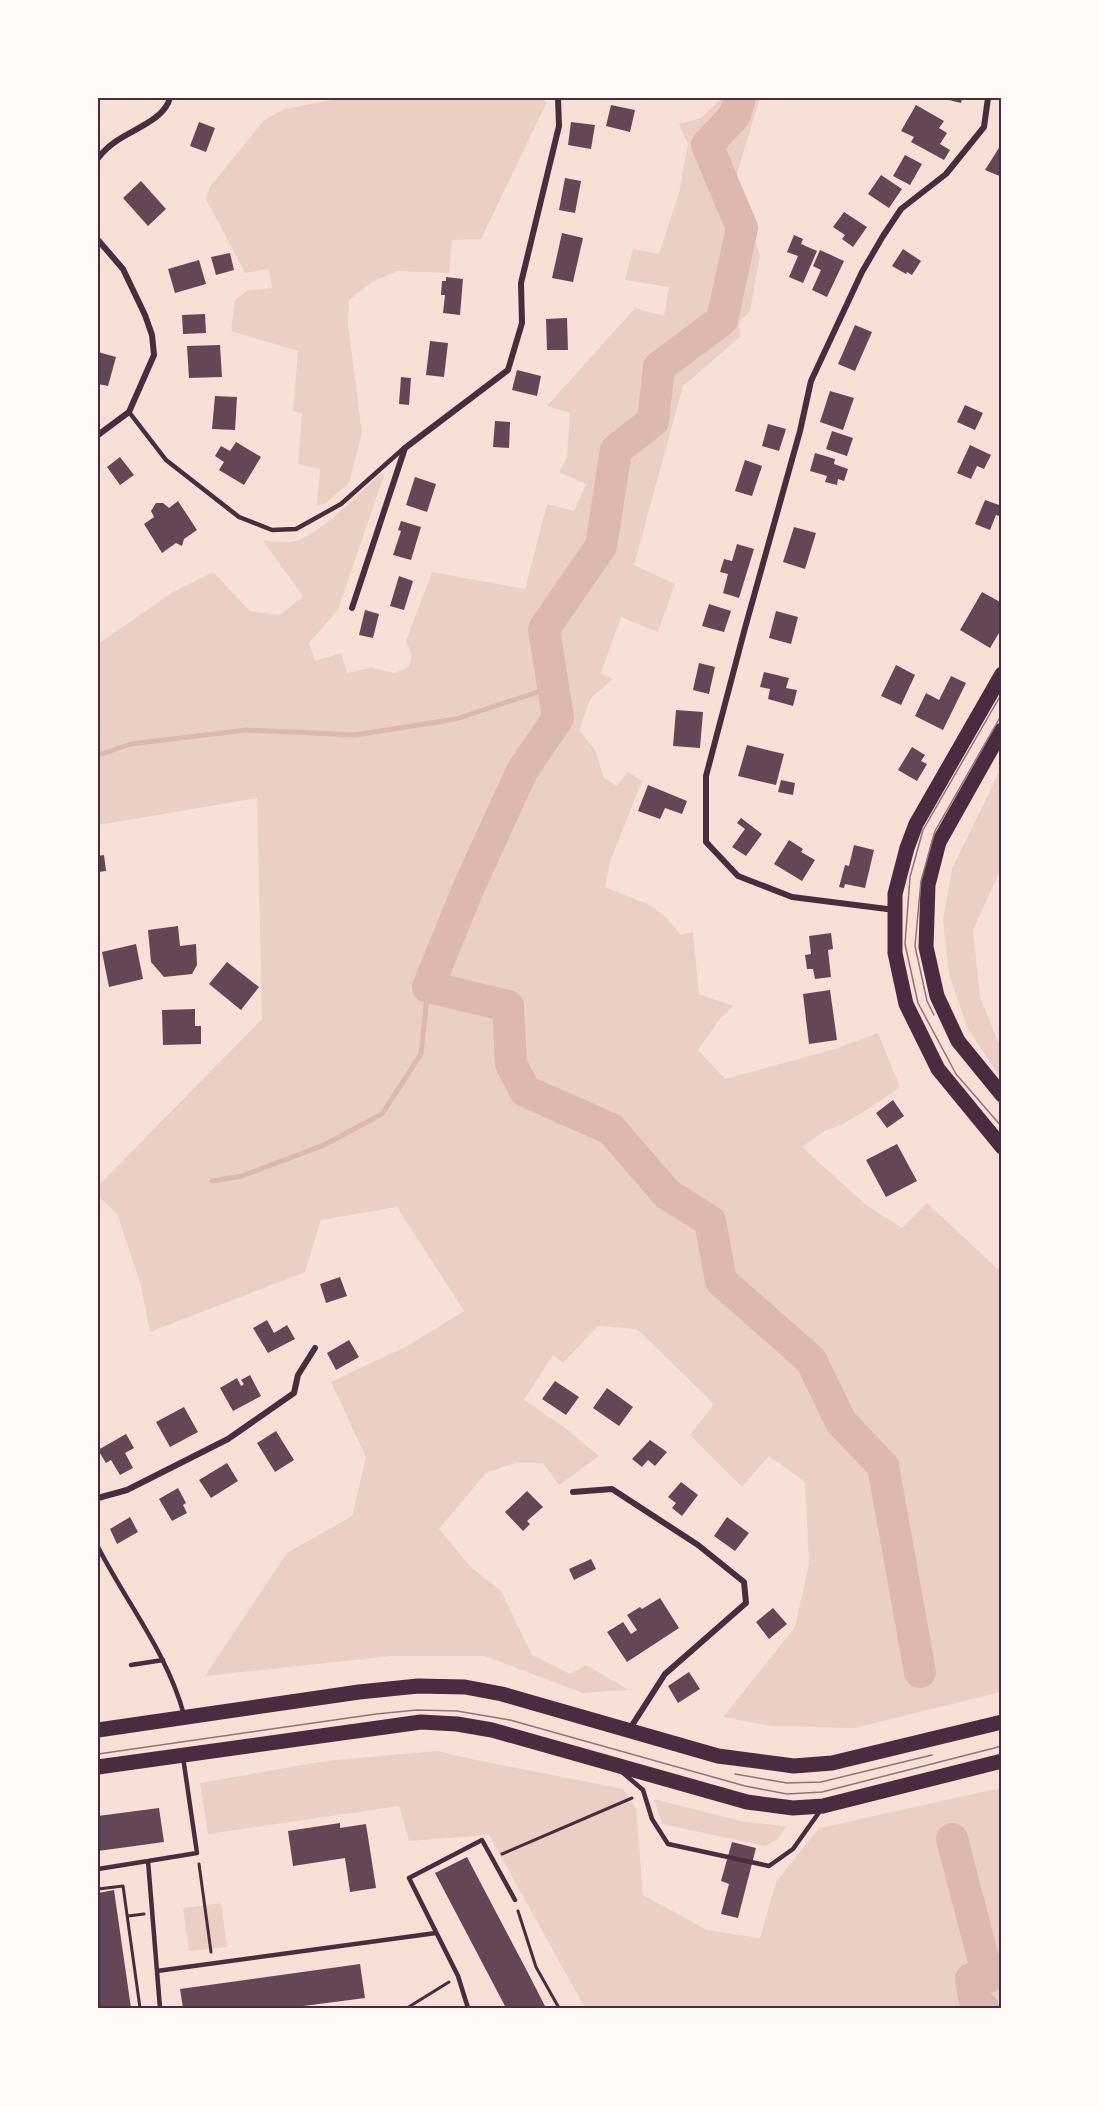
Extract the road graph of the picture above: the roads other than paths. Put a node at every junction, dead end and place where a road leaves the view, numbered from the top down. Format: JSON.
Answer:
{"nodes":[{"id":1,"x":170,"y":98,"type":"edge"},
{"id":2,"x":558,"y":98,"type":"edge"},
{"id":3,"x":988,"y":98,"type":"edge"},
{"id":4,"x":98,"y":158,"type":"edge"},
{"id":5,"x":98,"y":240,"type":"edge"},
{"id":6,"x":129,"y":412,"type":"junction"},
{"id":7,"x":98,"y":435,"type":"edge"},
{"id":8,"x":405,"y":448,"type":"junction"},
{"id":9,"x":352,"y":608,"type":"dead end"},
{"id":10,"x":1002,"y":674,"type":"edge"},
{"id":11,"x":1002,"y":730,"type":"edge"},
{"id":12,"x":895,"y":910,"type":"junction"},
{"id":13,"x":1002,"y":1095,"type":"edge"},
{"id":14,"x":1002,"y":1147,"type":"edge"},
{"id":15,"x":315,"y":1348,"type":"dead end"},
{"id":16,"x":573,"y":1492,"type":"dead end"},
{"id":17,"x":98,"y":1498,"type":"edge"},
{"id":18,"x":98,"y":1547,"type":"edge"},
{"id":19,"x":163,"y":1660,"type":"junction"},
{"id":20,"x":131,"y":1665,"type":"dead end"},
{"id":21,"x":185,"y":1717,"type":"junction"},
{"id":22,"x":1002,"y":1722,"type":"edge"},
{"id":23,"x":98,"y":1730,"type":"edge"},
{"id":24,"x":629,"y":1730,"type":"junction"},
{"id":25,"x":182,"y":1755,"type":"junction"},
{"id":26,"x":1002,"y":1761,"type":"edge"},
{"id":27,"x":610,"y":1762,"type":"junction"},
{"id":28,"x":98,"y":1767,"type":"edge"},
{"id":29,"x":823,"y":1806,"type":"junction"},
{"id":30,"x":148,"y":1861,"type":"junction"},
{"id":31,"x":98,"y":1869,"type":"edge"},
{"id":32,"x":515,"y":1900,"type":"road end"},
{"id":33,"x":436,"y":1933,"type":"junction"},
{"id":34,"x":157,"y":1971,"type":"junction"},
{"id":35,"x":160,"y":2008,"type":"edge"},
{"id":36,"x":468,"y":2008,"type":"edge"}],
"edges":[{"from":1,"to":4,"type":"street"},
{"from":2,"to":8,"type":"street"},
{"from":3,"to":12,"type":"street"},
{"from":5,"to":6,"type":"street"},
{"from":6,"to":7,"type":"street"},
{"from":6,"to":8,"type":"lane"},
{"from":8,"to":9,"type":"street"},
{"from":10,"to":12,"type":"main road"},
{"from":11,"to":13,"type":"main road"},
{"from":12,"to":14,"type":"main road"},
{"from":15,"to":17,"type":"street"},
{"from":16,"to":24,"type":"street"},
{"from":18,"to":19,"type":"lane"},
{"from":19,"to":20,"type":"lane"},
{"from":19,"to":21,"type":"lane"},
{"from":21,"to":23,"type":"main road"},
{"from":21,"to":24,"type":"main road"},
{"from":22,"to":24,"type":"main road"},
{"from":25,"to":27,"type":"main road"},
{"from":25,"to":28,"type":"main road"},
{"from":25,"to":30,"type":"lane"},
{"from":26,"to":29,"type":"main road"},
{"from":27,"to":29,"type":"main road"},
{"from":27,"to":29,"type":"lane"},
{"from":30,"to":31,"type":"lane"},
{"from":30,"to":34,"type":"lane"},
{"from":32,"to":33,"type":"lane"},
{"from":33,"to":34,"type":"lane"},
{"from":33,"to":36,"type":"lane"},
{"from":34,"to":35,"type":"lane"}]}
